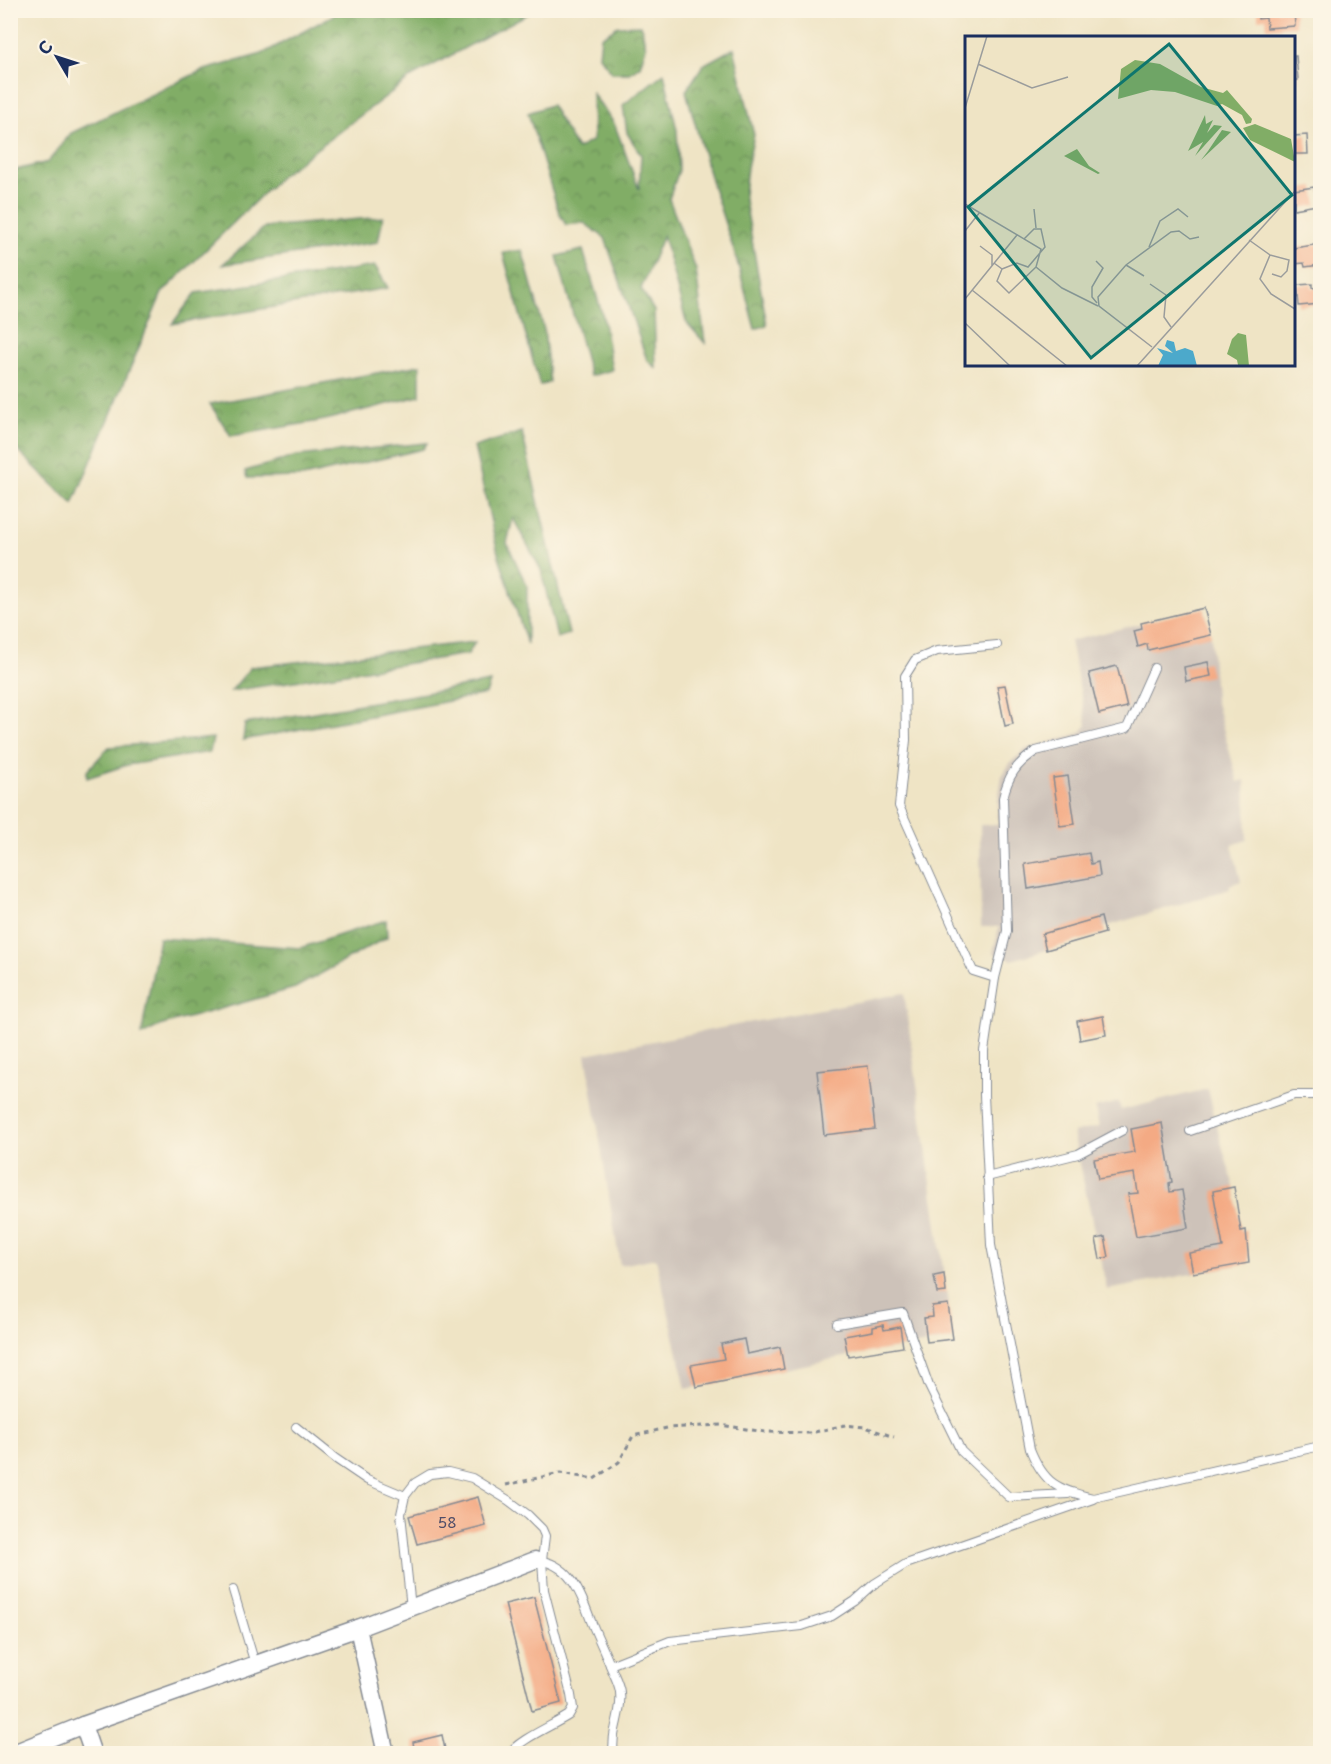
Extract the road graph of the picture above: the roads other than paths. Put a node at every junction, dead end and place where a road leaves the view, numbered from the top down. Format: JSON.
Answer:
{"nodes":[{"id":1,"x":997,"y":645,"type":"dead end"},
{"id":2,"x":1154,"y":668,"type":"dead end"},
{"id":3,"x":995,"y":978,"type":"junction"},
{"id":4,"x":1320,"y":1098,"type":"edge"},
{"id":5,"x":1123,"y":1130,"type":"dead end"},
{"id":6,"x":1190,"y":1131,"type":"dead end"},
{"id":7,"x":987,"y":1177,"type":"junction"},
{"id":8,"x":837,"y":1323,"type":"dead end"},
{"id":9,"x":296,"y":1427,"type":"dead end"},
{"id":10,"x":1320,"y":1446,"type":"edge"},
{"id":11,"x":1071,"y":1493,"type":"junction"},
{"id":12,"x":405,"y":1496,"type":"junction"},
{"id":13,"x":1093,"y":1498,"type":"junction"},
{"id":14,"x":539,"y":1560,"type":"junction"},
{"id":15,"x":232,"y":1590,"type":"dead end"},
{"id":16,"x":411,"y":1608,"type":"junction"},
{"id":17,"x":358,"y":1628,"type":"junction"},
{"id":18,"x":255,"y":1664,"type":"junction"},
{"id":19,"x":610,"y":1665,"type":"junction"},
{"id":20,"x":83,"y":1725,"type":"junction"},
{"id":21,"x":11,"y":1754,"type":"edge"},
{"id":22,"x":93,"y":1754,"type":"edge"},
{"id":23,"x":386,"y":1754,"type":"edge"},
{"id":24,"x":509,"y":1754,"type":"edge"},
{"id":25,"x":614,"y":1754,"type":"edge"}],
"edges":[{"from":1,"to":3,"type":"lane"},
{"from":2,"to":3,"type":"lane"},
{"from":3,"to":7,"type":"lane"},
{"from":4,"to":6,"type":"lane"},
{"from":5,"to":7,"type":"lane"},
{"from":7,"to":11,"type":"lane"},
{"from":8,"to":11,"type":"lane"},
{"from":9,"to":12,"type":"lane"},
{"from":10,"to":13,"type":"lane"},
{"from":11,"to":13,"type":"lane"},
{"from":12,"to":14,"type":"lane"},
{"from":12,"to":16,"type":"lane"},
{"from":13,"to":19,"type":"lane"},
{"from":14,"to":16,"type":"street"},
{"from":14,"to":19,"type":"lane"},
{"from":14,"to":24,"type":"lane"},
{"from":15,"to":18,"type":"lane"},
{"from":16,"to":17,"type":"street"},
{"from":17,"to":18,"type":"street"},
{"from":17,"to":23,"type":"street"},
{"from":18,"to":20,"type":"street"},
{"from":19,"to":25,"type":"lane"},
{"from":20,"to":21,"type":"street"},
{"from":20,"to":22,"type":"street"}]}
